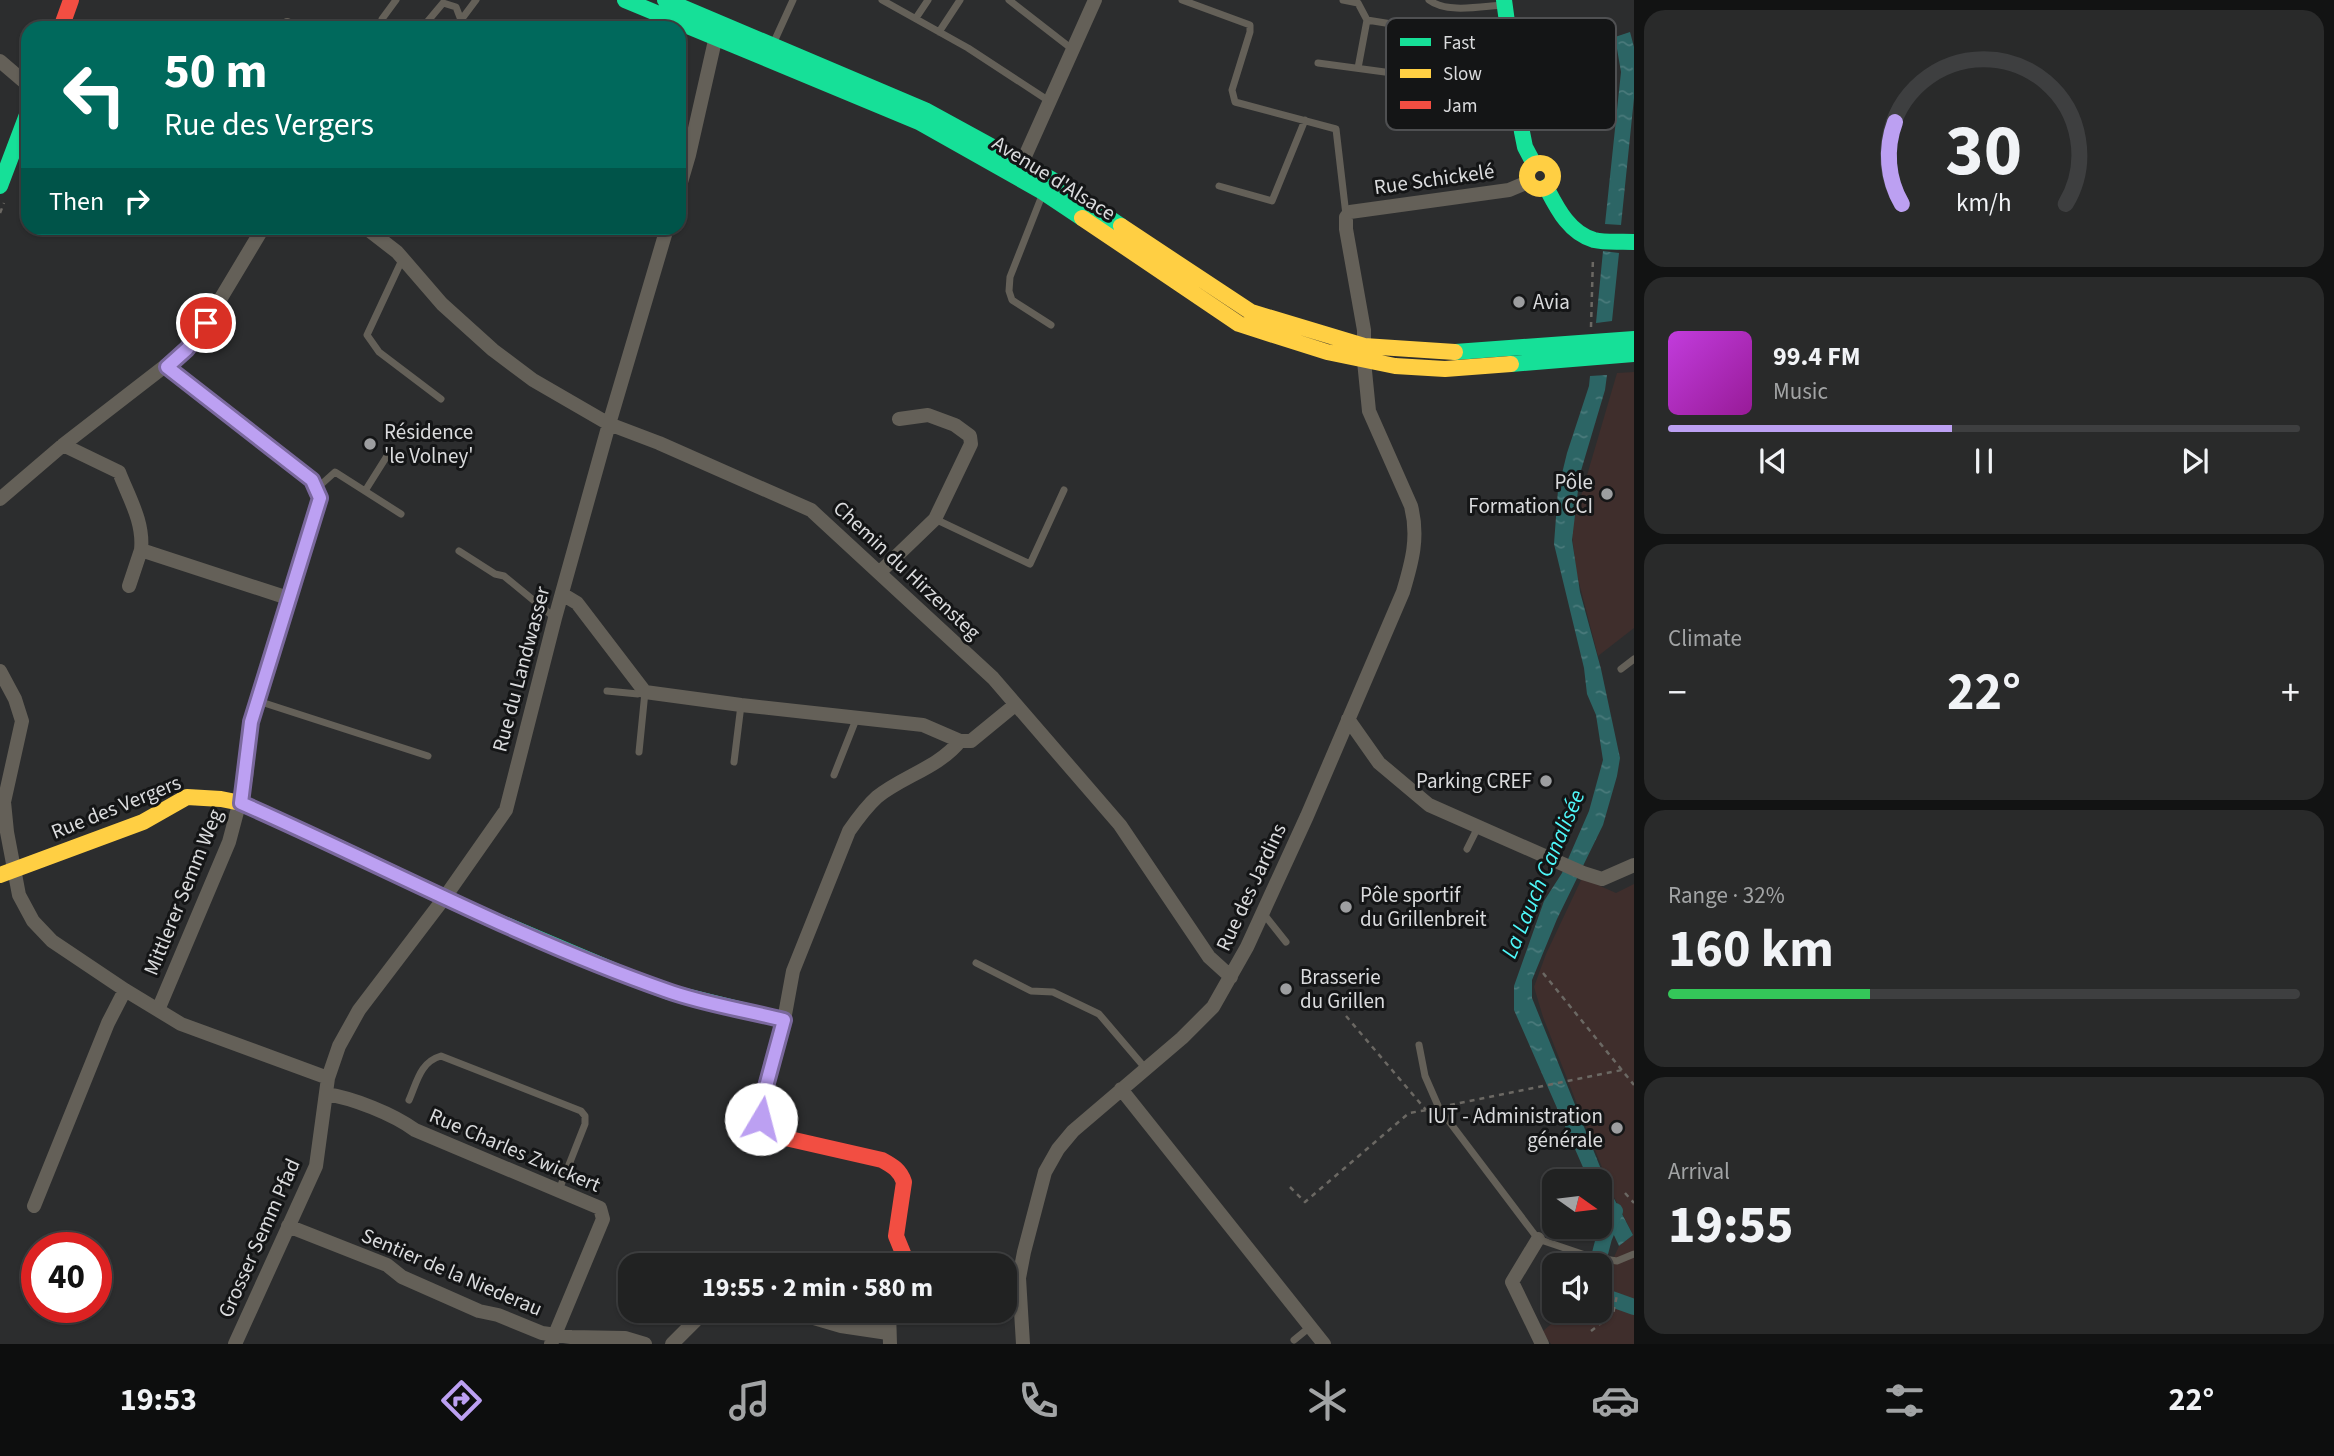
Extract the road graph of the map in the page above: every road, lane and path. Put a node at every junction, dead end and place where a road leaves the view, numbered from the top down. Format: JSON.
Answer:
{"nodes":[{"id":1,"x":71,"y":0,"type":"edge"},
{"id":2,"x":396,"y":0,"type":"edge"},
{"id":3,"x":476,"y":0,"type":"edge"},
{"id":4,"x":625,"y":0,"type":"edge"},
{"id":5,"x":665,"y":0,"type":"edge"},
{"id":6,"x":793,"y":0,"type":"edge"},
{"id":7,"x":882,"y":0,"type":"edge"},
{"id":8,"x":928,"y":0,"type":"edge"},
{"id":9,"x":960,"y":0,"type":"edge"},
{"id":10,"x":1009,"y":0,"type":"edge"},
{"id":11,"x":1095,"y":0,"type":"edge"},
{"id":12,"x":1182,"y":0,"type":"edge"},
{"id":13,"x":1343,"y":0,"type":"edge"},
{"id":14,"x":1429,"y":0,"type":"edge"},
{"id":15,"x":1505,"y":2,"type":"edge"},
{"id":16,"x":916,"y":18,"type":"junction"},
{"id":17,"x":1367,"y":20,"type":"junction"},
{"id":18,"x":64,"y":21,"type":"edge"},
{"id":19,"x":383,"y":21,"type":"edge"},
{"id":20,"x":428,"y":21,"type":"edge"},
{"id":21,"x":1386,"y":23,"type":"edge"},
{"id":22,"x":718,"y":29,"type":"junction"},
{"id":23,"x":939,"y":32,"type":"junction"},
{"id":24,"x":773,"y":45,"type":"junction"},
{"id":25,"x":1072,"y":50,"type":"junction"},
{"id":26,"x":0,"y":61,"type":"edge"},
{"id":27,"x":1318,"y":63,"type":"dead end"},
{"id":28,"x":1358,"y":68,"type":"junction"},
{"id":29,"x":1386,"y":72,"type":"edge"},
{"id":30,"x":21,"y":79,"type":"edge"},
{"id":31,"x":1049,"y":102,"type":"junction"},
{"id":32,"x":1305,"y":120,"type":"junction"},
{"id":33,"x":21,"y":130,"type":"edge"},
{"id":34,"x":1522,"y":130,"type":"edge"},
{"id":35,"x":686,"y":147,"type":"edge"},
{"id":36,"x":1022,"y":163,"type":"junction"},
{"id":37,"x":1534,"y":164,"type":"junction"},
{"id":38,"x":1528,"y":182,"type":"junction"},
{"id":39,"x":0,"y":186,"type":"edge"},
{"id":40,"x":1219,"y":186,"type":"dead end"},
{"id":41,"x":1546,"y":187,"type":"junction"},
{"id":42,"x":1043,"y":192,"type":"junction"},
{"id":43,"x":1346,"y":217,"type":"junction"},
{"id":44,"x":259,"y":235,"type":"edge"},
{"id":45,"x":374,"y":235,"type":"edge"},
{"id":46,"x":665,"y":235,"type":"edge"},
{"id":47,"x":1593,"y":240,"type":"junction"},
{"id":48,"x":1634,"y":242,"type":"edge"},
{"id":49,"x":403,"y":259,"type":"junction"},
{"id":50,"x":1051,"y":325,"type":"dead end"},
{"id":51,"x":1634,"y":338,"type":"edge"},
{"id":52,"x":1590,"y":343,"type":"junction"},
{"id":53,"x":1364,"y":353,"type":"junction"},
{"id":54,"x":1634,"y":354,"type":"edge"},
{"id":55,"x":167,"y":367,"type":"junction"},
{"id":56,"x":442,"y":399,"type":"dead end"},
{"id":57,"x":899,"y":418,"type":"dead end"},
{"id":58,"x":609,"y":424,"type":"junction"},
{"id":59,"x":63,"y":445,"type":"junction"},
{"id":60,"x":393,"y":448,"type":"dead end"},
{"id":61,"x":316,"y":489,"type":"junction"},
{"id":62,"x":1064,"y":490,"type":"dead end"},
{"id":63,"x":365,"y":491,"type":"junction"},
{"id":64,"x":0,"y":499,"type":"edge"},
{"id":65,"x":401,"y":514,"type":"dead end"},
{"id":66,"x":934,"y":519,"type":"junction"},
{"id":67,"x":141,"y":551,"type":"junction"},
{"id":68,"x":460,"y":551,"type":"dead end"},
{"id":69,"x":880,"y":572,"type":"junction"},
{"id":70,"x":129,"y":586,"type":"dead end"},
{"id":71,"x":562,"y":594,"type":"junction"},
{"id":72,"x":288,"y":598,"type":"junction"},
{"id":73,"x":555,"y":618,"type":"junction"},
{"id":74,"x":1634,"y":659,"type":"edge"},
{"id":75,"x":1621,"y":669,"type":"dead end"},
{"id":76,"x":0,"y":671,"type":"edge"},
{"id":77,"x":607,"y":691,"type":"dead end"},
{"id":78,"x":645,"y":692,"type":"junction"},
{"id":79,"x":258,"y":701,"type":"junction"},
{"id":80,"x":741,"y":705,"type":"junction"},
{"id":81,"x":1014,"y":705,"type":"junction"},
{"id":82,"x":857,"y":716,"type":"junction"},
{"id":83,"x":1348,"y":719,"type":"junction"},
{"id":84,"x":960,"y":741,"type":"junction"},
{"id":85,"x":639,"y":752,"type":"dead end"},
{"id":86,"x":428,"y":756,"type":"dead end"},
{"id":87,"x":734,"y":762,"type":"dead end"},
{"id":88,"x":834,"y":775,"type":"dead end"},
{"id":89,"x":241,"y":803,"type":"junction"},
{"id":90,"x":1478,"y":827,"type":"junction"},
{"id":91,"x":1467,"y":849,"type":"dead end"},
{"id":92,"x":1634,"y":865,"type":"edge"},
{"id":93,"x":15,"y":868,"type":"junction"},
{"id":94,"x":0,"y":876,"type":"edge"},
{"id":95,"x":445,"y":897,"type":"junction"},
{"id":96,"x":1263,"y":913,"type":"junction"},
{"id":97,"x":1286,"y":942,"type":"dead end"},
{"id":98,"x":976,"y":963,"type":"dead end"},
{"id":99,"x":1543,"y":973,"type":"dead end"},
{"id":100,"x":1231,"y":977,"type":"junction"},
{"id":101,"x":125,"y":990,"type":"junction"},
{"id":102,"x":158,"y":1010,"type":"junction"},
{"id":103,"x":1346,"y":1016,"type":"dead end"},
{"id":104,"x":784,"y":1020,"type":"junction"},
{"id":105,"x":1419,"y":1045,"type":"dead end"},
{"id":106,"x":1146,"y":1069,"type":"junction"},
{"id":107,"x":1622,"y":1070,"type":"junction"},
{"id":108,"x":328,"y":1078,"type":"junction"},
{"id":109,"x":1634,"y":1085,"type":"edge"},
{"id":110,"x":1121,"y":1089,"type":"junction"},
{"id":111,"x":326,"y":1094,"type":"junction"},
{"id":112,"x":409,"y":1100,"type":"dead end"},
{"id":113,"x":1440,"y":1108,"type":"junction"},
{"id":114,"x":1290,"y":1187,"type":"dead end"},
{"id":115,"x":559,"y":1190,"type":"junction"},
{"id":116,"x":1625,"y":1193,"type":"dead end"},
{"id":117,"x":1634,"y":1203,"type":"edge"},
{"id":118,"x":34,"y":1206,"type":"dead end"},
{"id":119,"x":288,"y":1226,"type":"junction"},
{"id":120,"x":1538,"y":1239,"type":"junction"},
{"id":121,"x":901,"y":1253,"type":"edge"},
{"id":122,"x":1634,"y":1254,"type":"edge"},
{"id":123,"x":1017,"y":1261,"type":"edge"},
{"id":124,"x":1616,"y":1295,"type":"dead end"},
{"id":125,"x":1017,"y":1307,"type":"edge"},
{"id":126,"x":693,"y":1323,"type":"edge"},
{"id":127,"x":831,"y":1323,"type":"edge"},
{"id":128,"x":1310,"y":1327,"type":"junction"},
{"id":129,"x":1591,"y":1331,"type":"dead end"},
{"id":130,"x":889,"y":1338,"type":"edge"},
{"id":131,"x":552,"y":1340,"type":"edge"},
{"id":132,"x":1294,"y":1340,"type":"dead end"},
{"id":133,"x":235,"y":1344,"type":"edge"},
{"id":134,"x":645,"y":1344,"type":"edge"},
{"id":135,"x":672,"y":1344,"type":"edge"},
{"id":136,"x":1023,"y":1344,"type":"edge"},
{"id":137,"x":1324,"y":1344,"type":"edge"},
{"id":138,"x":1542,"y":1344,"type":"edge"}],
"edges":[{"from":1,"to":18,"type":"main road"},
{"from":2,"to":19,"type":"lane"},
{"from":3,"to":20,"type":"lane"},
{"from":4,"to":22,"type":"main road","name":"Avenue d'Alsace"},
{"from":5,"to":22,"type":"main road","name":"Avenue d'Alsace"},
{"from":6,"to":24,"type":"lane"},
{"from":7,"to":16,"type":"lane"},
{"from":8,"to":16,"type":"lane"},
{"from":9,"to":23,"type":"lane"},
{"from":10,"to":25,"type":"lane"},
{"from":11,"to":25,"type":"street"},
{"from":12,"to":32,"type":"lane","name":"Rue Schickelé"},
{"from":13,"to":17,"type":"lane"},
{"from":14,"to":15,"type":"lane"},
{"from":16,"to":23,"type":"lane"},
{"from":17,"to":21,"type":"lane"},
{"from":17,"to":28,"type":"lane"},
{"from":22,"to":24,"type":"main road","name":"Avenue d'Alsace"},
{"from":22,"to":35,"type":"street"},
{"from":22,"to":42,"type":"main road","name":"Avenue d'Alsace"},
{"from":23,"to":31,"type":"lane"},
{"from":24,"to":36,"type":"main road","name":"Avenue d'Alsace"},
{"from":25,"to":31,"type":"street"},
{"from":26,"to":30,"type":"street"},
{"from":27,"to":28,"type":"lane"},
{"from":28,"to":29,"type":"lane"},
{"from":31,"to":36,"type":"street"},
{"from":32,"to":40,"type":"lane"},
{"from":32,"to":43,"type":"lane","name":"Rue Schickelé"},
{"from":33,"to":39,"type":"main road"},
{"from":34,"to":37,"type":"main road"},
{"from":36,"to":53,"type":"main road","name":"Avenue d'Alsace"},
{"from":37,"to":38,"type":"main road"},
{"from":37,"to":41,"type":"main road"},
{"from":38,"to":41,"type":"main road"},
{"from":38,"to":43,"type":"street","name":"Rue Schickelé"},
{"from":41,"to":47,"type":"main road"},
{"from":42,"to":50,"type":"lane"},
{"from":42,"to":53,"type":"main road","name":"Avenue d'Alsace"},
{"from":43,"to":53,"type":"street","name":"Rue Schickelé"},
{"from":44,"to":55,"type":"street"},
{"from":45,"to":49,"type":"street","name":"Chemin du Hirzensteg"},
{"from":46,"to":58,"type":"street","name":"Rue du Landwasser"},
{"from":47,"to":48,"type":"main road"},
{"from":47,"to":52,"type":"path"},
{"from":49,"to":56,"type":"lane"},
{"from":49,"to":58,"type":"street","name":"Chemin du Hirzensteg"},
{"from":51,"to":52,"type":"main road","name":"Avenue d'Alsace"},
{"from":52,"to":53,"type":"main road","name":"Avenue d'Alsace"},
{"from":53,"to":54,"type":"main road","name":"Avenue d'Alsace"},
{"from":53,"to":83,"type":"street","name":"Rue des Jardins"},
{"from":55,"to":59,"type":"street"},
{"from":55,"to":61,"type":"street"},
{"from":57,"to":66,"type":"street"},
{"from":58,"to":69,"type":"street","name":"Chemin du Hirzensteg"},
{"from":58,"to":71,"type":"street","name":"Rue du Landwasser"},
{"from":59,"to":64,"type":"street"},
{"from":59,"to":67,"type":"street"},
{"from":60,"to":63,"type":"lane"},
{"from":61,"to":63,"type":"lane"},
{"from":61,"to":72,"type":"street","name":"Mittlerer Semm Weg"},
{"from":62,"to":66,"type":"lane"},
{"from":63,"to":65,"type":"lane"},
{"from":66,"to":69,"type":"street"},
{"from":67,"to":70,"type":"street"},
{"from":67,"to":72,"type":"street"},
{"from":68,"to":73,"type":"lane"},
{"from":69,"to":81,"type":"street","name":"Chemin du Hirzensteg"},
{"from":71,"to":73,"type":"street","name":"Rue du Landwasser"},
{"from":71,"to":78,"type":"street"},
{"from":72,"to":79,"type":"street","name":"Mittlerer Semm Weg"},
{"from":73,"to":95,"type":"street","name":"Rue du Landwasser"},
{"from":74,"to":75,"type":"lane"},
{"from":76,"to":93,"type":"street"},
{"from":77,"to":78,"type":"lane"},
{"from":78,"to":80,"type":"street"},
{"from":78,"to":85,"type":"lane"},
{"from":79,"to":86,"type":"lane"},
{"from":79,"to":89,"type":"street","name":"Mittlerer Semm Weg"},
{"from":80,"to":82,"type":"street"},
{"from":80,"to":87,"type":"lane"},
{"from":81,"to":84,"type":"street"},
{"from":81,"to":100,"type":"street","name":"Chemin du Hirzensteg"},
{"from":82,"to":84,"type":"street"},
{"from":82,"to":88,"type":"lane"},
{"from":83,"to":90,"type":"street"},
{"from":83,"to":96,"type":"street","name":"Rue des Jardins"},
{"from":84,"to":104,"type":"street"},
{"from":89,"to":93,"type":"main road","name":"Rue des Vergers"},
{"from":89,"to":95,"type":"main road","name":"Rue des Vergers"},
{"from":89,"to":102,"type":"street","name":"Mittlerer Semm Weg"},
{"from":90,"to":91,"type":"lane"},
{"from":90,"to":92,"type":"street"},
{"from":93,"to":94,"type":"main road","name":"Rue des Vergers"},
{"from":93,"to":101,"type":"street"},
{"from":95,"to":104,"type":"main road","name":"Rue des Vergers"},
{"from":95,"to":108,"type":"street","name":"Rue du Landwasser"},
{"from":96,"to":97,"type":"lane"},
{"from":96,"to":100,"type":"street","name":"Rue des Jardins"},
{"from":98,"to":106,"type":"lane"},
{"from":99,"to":107,"type":"path"},
{"from":100,"to":106,"type":"street","name":"Rue des Jardins"},
{"from":101,"to":102,"type":"street"},
{"from":101,"to":118,"type":"street"},
{"from":102,"to":108,"type":"street"},
{"from":103,"to":114,"type":"path"},
{"from":104,"to":121,"type":"main road"},
{"from":105,"to":113,"type":"lane"},
{"from":106,"to":110,"type":"street","name":"Rue des Jardins"},
{"from":107,"to":109,"type":"path"},
{"from":107,"to":113,"type":"path"},
{"from":108,"to":111,"type":"street","name":"Grosser Semm Pfad"},
{"from":110,"to":123,"type":"street","name":"Rue des Jardins"},
{"from":110,"to":128,"type":"street"},
{"from":111,"to":115,"type":"street","name":"Rue Charles Zwickert"},
{"from":111,"to":119,"type":"street","name":"Grosser Semm Pfad"},
{"from":112,"to":115,"type":"lane"},
{"from":113,"to":120,"type":"lane"},
{"from":115,"to":131,"type":"street","name":"Rue Charles Zwickert"},
{"from":116,"to":117,"type":"path"},
{"from":119,"to":131,"type":"street","name":"Sentier de la Niederau"},
{"from":119,"to":133,"type":"street","name":"Grosser Semm Pfad"},
{"from":120,"to":122,"type":"lane"},
{"from":120,"to":138,"type":"street"},
{"from":124,"to":129,"type":"path"},
{"from":125,"to":136,"type":"street","name":"Rue des Jardins"},
{"from":126,"to":135,"type":"street"},
{"from":127,"to":130,"type":"street"},
{"from":128,"to":132,"type":"lane"},
{"from":128,"to":137,"type":"street"},
{"from":131,"to":134,"type":"street","name":"Sentier de la Niederau"}]}
